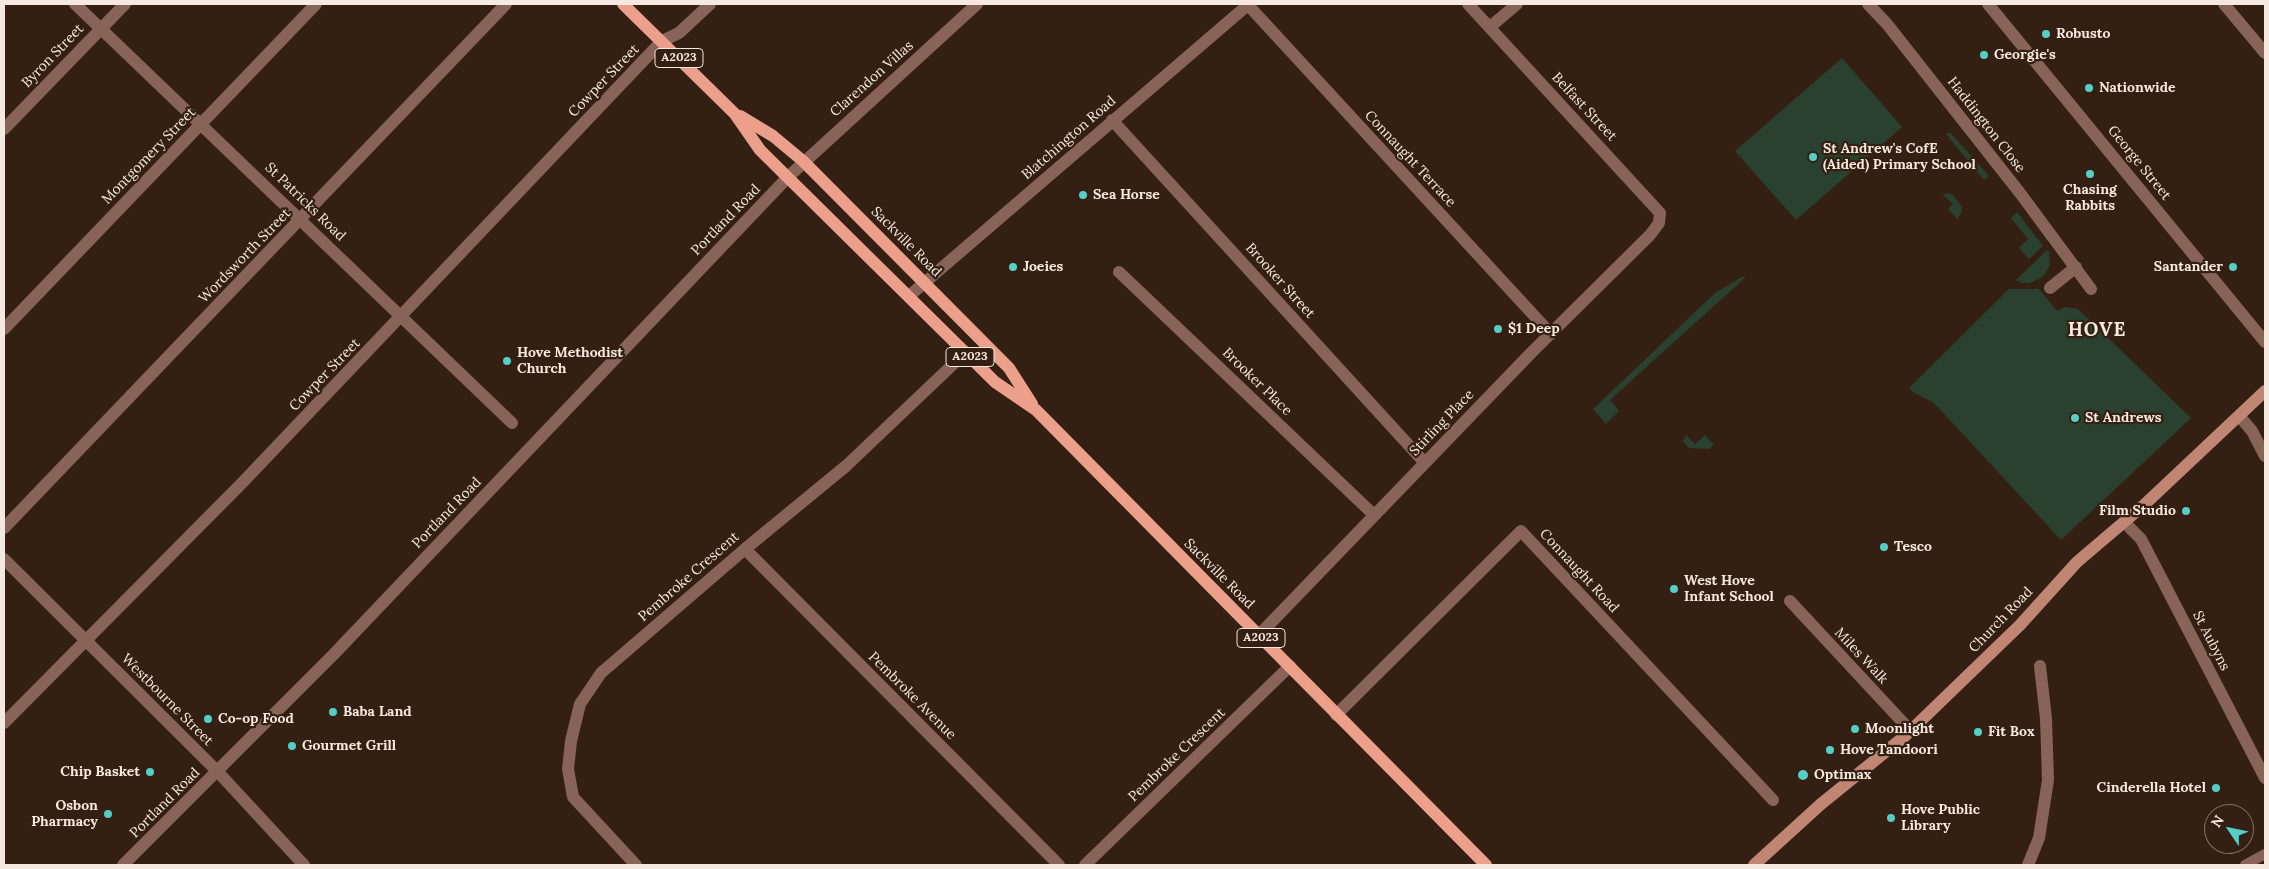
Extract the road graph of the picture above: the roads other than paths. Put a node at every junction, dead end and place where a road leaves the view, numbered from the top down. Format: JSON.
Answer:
{"nodes":[{"id":1,"x":75,"y":4,"type":"edge"},
{"id":2,"x":125,"y":4,"type":"edge"},
{"id":3,"x":316,"y":4,"type":"edge"},
{"id":4,"x":506,"y":4,"type":"edge"},
{"id":5,"x":623,"y":4,"type":"edge"},
{"id":6,"x":710,"y":4,"type":"edge"},
{"id":7,"x":977,"y":4,"type":"edge"},
{"id":8,"x":1248,"y":4,"type":"edge"},
{"id":9,"x":1468,"y":4,"type":"edge"},
{"id":10,"x":1517,"y":4,"type":"edge"},
{"id":11,"x":1868,"y":4,"type":"edge"},
{"id":12,"x":1988,"y":4,"type":"edge"},
{"id":13,"x":2224,"y":4,"type":"edge"},
{"id":14,"x":1490,"y":27,"type":"junction"},
{"id":15,"x":101,"y":28,"type":"junction"},
{"id":16,"x":662,"y":41,"type":"junction"},
{"id":17,"x":2265,"y":53,"type":"edge"},
{"id":18,"x":735,"y":114,"type":"junction"},
{"id":19,"x":1112,"y":120,"type":"junction"},
{"id":20,"x":201,"y":124,"type":"junction"},
{"id":21,"x":4,"y":129,"type":"edge"},
{"id":22,"x":803,"y":161,"type":"junction"},
{"id":23,"x":788,"y":177,"type":"junction"},
{"id":24,"x":301,"y":219,"type":"junction"},
{"id":25,"x":1650,"y":235,"type":"joint"},
{"id":26,"x":2076,"y":267,"type":"junction"},
{"id":27,"x":1119,"y":272,"type":"dead end"},
{"id":28,"x":925,"y":282,"type":"junction"},
{"id":29,"x":2050,"y":288,"type":"dead end"},
{"id":30,"x":2091,"y":289,"type":"dead end"},
{"id":31,"x":909,"y":296,"type":"junction"},
{"id":32,"x":402,"y":315,"type":"junction"},
{"id":33,"x":4,"y":329,"type":"edge"},
{"id":34,"x":1551,"y":334,"type":"junction"},
{"id":35,"x":2265,"y":342,"type":"edge"},
{"id":36,"x":966,"y":353,"type":"junction"},
{"id":37,"x":2265,"y":391,"type":"edge"},
{"id":38,"x":1036,"y":410,"type":"junction"},
{"id":39,"x":2240,"y":417,"type":"junction"},
{"id":40,"x":512,"y":423,"type":"dead end"},
{"id":41,"x":2265,"y":456,"type":"edge"},
{"id":42,"x":1425,"y":463,"type":"junction"},
{"id":43,"x":1374,"y":515,"type":"junction"},
{"id":44,"x":2124,"y":522,"type":"junction"},
{"id":45,"x":4,"y":528,"type":"edge"},
{"id":46,"x":745,"y":548,"type":"junction"},
{"id":47,"x":4,"y":559,"type":"edge"},
{"id":48,"x":1790,"y":601,"type":"dead end"},
{"id":49,"x":1259,"y":635,"type":"junction"},
{"id":50,"x":87,"y":641,"type":"junction"},
{"id":51,"x":1290,"y":666,"type":"junction"},
{"id":52,"x":2040,"y":666,"type":"dead end"},
{"id":53,"x":1336,"y":715,"type":"junction"},
{"id":54,"x":4,"y":723,"type":"edge"},
{"id":55,"x":1910,"y":730,"type":"junction"},
{"id":56,"x":218,"y":772,"type":"junction"},
{"id":57,"x":2265,"y":778,"type":"edge"},
{"id":58,"x":1772,"y":800,"type":"dead end"},
{"id":59,"x":2265,"y":854,"type":"edge"},
{"id":60,"x":123,"y":865,"type":"edge"},
{"id":61,"x":304,"y":865,"type":"edge"},
{"id":62,"x":636,"y":865,"type":"edge"},
{"id":63,"x":1059,"y":865,"type":"edge"},
{"id":64,"x":1085,"y":865,"type":"edge"},
{"id":65,"x":1486,"y":865,"type":"edge"},
{"id":66,"x":1754,"y":865,"type":"edge"},
{"id":67,"x":2028,"y":865,"type":"edge"},
{"id":68,"x":2245,"y":865,"type":"edge"}],
"edges":[{"from":1,"to":15,"type":"street","name":"St Patricks Road"},
{"from":2,"to":15,"type":"street","name":"Byron Street"},
{"from":3,"to":20,"type":"street","name":"Montgomery Street"},
{"from":4,"to":24,"type":"street","name":"Wordsworth Street"},
{"from":5,"to":16,"type":"main road","name":"Sackville Road","number":"A2023"},
{"from":6,"to":16,"type":"street","name":"Cowper Street"},
{"from":7,"to":22,"type":"street","name":"Clarendon Villas"},
{"from":8,"to":19,"type":"street","name":"Blatchington Road"},
{"from":8,"to":34,"type":"street","name":"Connaught Terrace"},
{"from":9,"to":14,"type":"street","name":"Belfast Street"},
{"from":10,"to":14,"type":"street"},
{"from":11,"to":26,"type":"street","name":"Haddington Close"},
{"from":12,"to":35,"type":"street","name":"George Street"},
{"from":13,"to":17,"type":"street"},
{"from":14,"to":25,"type":"street","name":"Belfast Street"},
{"from":15,"to":20,"type":"street","name":"St Patricks Road"},
{"from":15,"to":21,"type":"street","name":"Byron Street"},
{"from":16,"to":18,"type":"main road","name":"Sackville Road","number":"A2023"},
{"from":16,"to":32,"type":"street","name":"Cowper Street"},
{"from":18,"to":22,"type":"main road","name":"Sackville Road","number":"A2023"},
{"from":18,"to":23,"type":"main road","name":"Sackville Road","number":"A2023"},
{"from":19,"to":28,"type":"street","name":"Blatchington Road"},
{"from":19,"to":42,"type":"street","name":"Brooker Street"},
{"from":20,"to":24,"type":"street","name":"St Patricks Road"},
{"from":20,"to":33,"type":"street","name":"Montgomery Street"},
{"from":22,"to":23,"type":"street","name":"Clarendon Villas"},
{"from":22,"to":28,"type":"main road","name":"Sackville Road","number":"A2023"},
{"from":23,"to":31,"type":"main road","name":"Sackville Road","number":"A2023"},
{"from":23,"to":56,"type":"street","name":"Portland Road"},
{"from":24,"to":32,"type":"street","name":"St Patricks Road"},
{"from":24,"to":45,"type":"street","name":"Wordsworth Street"},
{"from":25,"to":34,"type":"street","name":"Stirling Place"},
{"from":26,"to":29,"type":"street"},
{"from":26,"to":30,"type":"street","name":"Haddington Close"},
{"from":27,"to":43,"type":"street","name":"Brooker Place"},
{"from":28,"to":31,"type":"street","name":"Blatchington Road"},
{"from":28,"to":38,"type":"main road","name":"Sackville Road","number":"A2023"},
{"from":31,"to":36,"type":"main road","name":"Sackville Road","number":"A2023"},
{"from":32,"to":40,"type":"street","name":"St Patricks Road"},
{"from":32,"to":50,"type":"street","name":"Cowper Street"},
{"from":34,"to":42,"type":"street","name":"Stirling Place"},
{"from":36,"to":38,"type":"main road","name":"Sackville Road","number":"A2023"},
{"from":36,"to":46,"type":"street","name":"Pembroke Crescent"},
{"from":37,"to":39,"type":"main road","name":"Church Road"},
{"from":38,"to":49,"type":"main road","name":"Sackville Road","number":"A2023"},
{"from":39,"to":41,"type":"street"},
{"from":39,"to":44,"type":"main road","name":"Church Road"},
{"from":42,"to":43,"type":"street","name":"Stirling Place"},
{"from":43,"to":49,"type":"street","name":"Stirling Place"},
{"from":44,"to":55,"type":"main road","name":"Church Road"},
{"from":44,"to":57,"type":"street","name":"St Aubyns"},
{"from":46,"to":62,"type":"street","name":"Pembroke Crescent"},
{"from":46,"to":63,"type":"street","name":"Pembroke Avenue"},
{"from":47,"to":50,"type":"street","name":"Westbourne Street"},
{"from":48,"to":55,"type":"street","name":"Miles Walk"},
{"from":49,"to":51,"type":"main road","name":"Sackville Road","number":"A2023"},
{"from":50,"to":54,"type":"street","name":"Cowper Street"},
{"from":50,"to":56,"type":"street","name":"Westbourne Street"},
{"from":51,"to":53,"type":"main road","name":"Sackville Road","number":"A2023"},
{"from":51,"to":64,"type":"street","name":"Pembroke Crescent"},
{"from":52,"to":67,"type":"street"},
{"from":53,"to":58,"type":"street","name":"Connaught Road"},
{"from":53,"to":65,"type":"main road","name":"Sackville Road","number":"A2023"},
{"from":55,"to":66,"type":"main road","name":"Church Road"},
{"from":56,"to":60,"type":"street","name":"Portland Road"},
{"from":56,"to":61,"type":"street","name":"Westbourne Street"},
{"from":59,"to":68,"type":"lane"}]}
